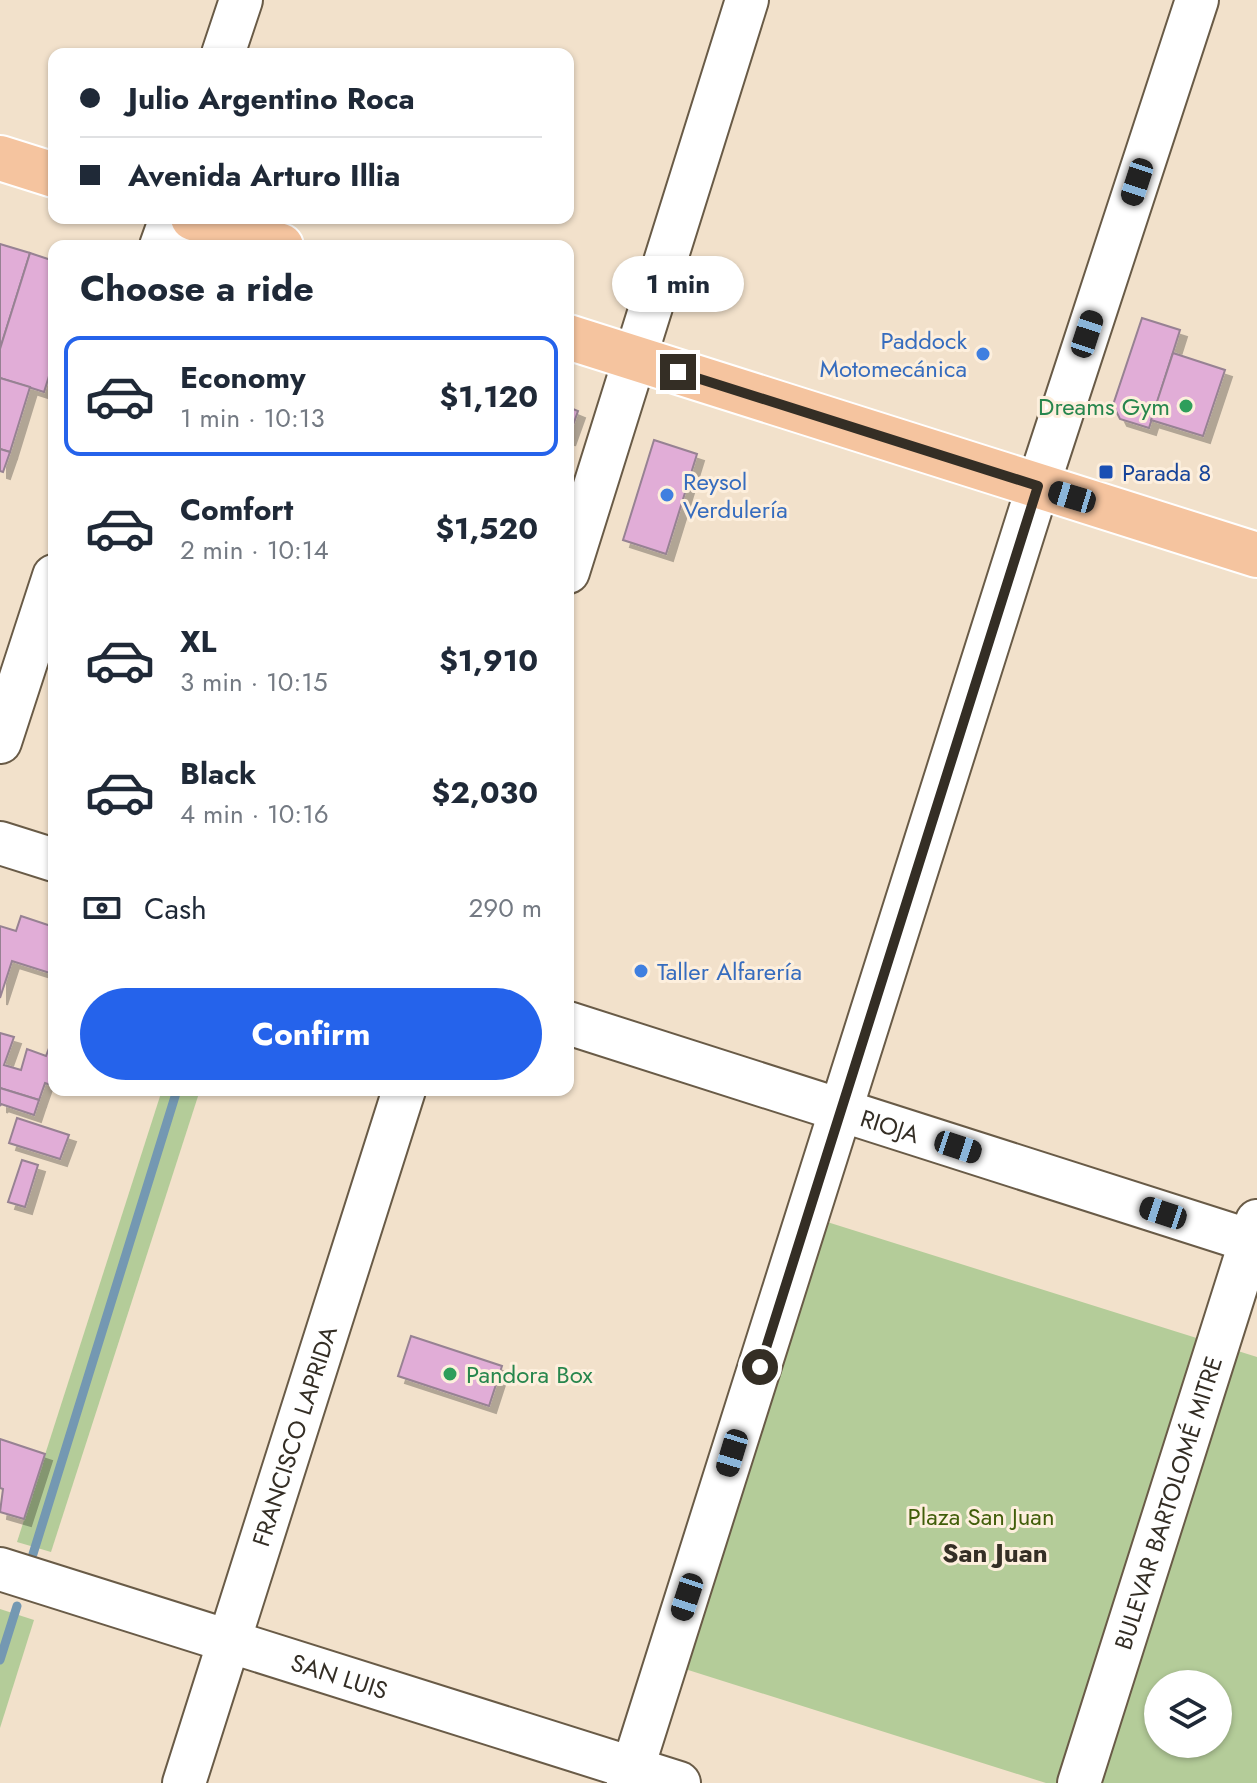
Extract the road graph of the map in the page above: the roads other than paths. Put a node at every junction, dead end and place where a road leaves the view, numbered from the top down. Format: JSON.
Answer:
{"nodes":[{"id":1,"x":241,"y":0,"type":"edge"},
{"id":2,"x":747,"y":0,"type":"edge"},
{"id":3,"x":1197,"y":0,"type":"edge"},
{"id":4,"x":225,"y":48,"type":"edge"},
{"id":5,"x":0,"y":158,"type":"edge"},
{"id":6,"x":48,"y":173,"type":"edge"},
{"id":7,"x":212,"y":224,"type":"edge"},
{"id":8,"x":262,"y":240,"type":"edge"},
{"id":9,"x":574,"y":339,"type":"edge"},
{"id":10,"x":636,"y":358,"type":"junction"},
{"id":11,"x":1038,"y":486,"type":"junction"},
{"id":12,"x":574,"y":553,"type":"edge"},
{"id":13,"x":1257,"y":555,"type":"edge"},
{"id":14,"x":48,"y":594,"type":"edge"},
{"id":15,"x":0,"y":742,"type":"edge"},
{"id":16,"x":0,"y":843,"type":"edge"},
{"id":17,"x":48,"y":858,"type":"edge"},
{"id":18,"x":574,"y":1025,"type":"edge"},
{"id":19,"x":402,"y":1096,"type":"edge"},
{"id":20,"x":841,"y":1110,"type":"junction"},
{"id":21,"x":1255,"y":1235,"type":"edge"},
{"id":22,"x":0,"y":1569,"type":"edge"},
{"id":23,"x":228,"y":1642,"type":"junction"},
{"id":24,"x":630,"y":1776,"type":"edge"},
{"id":25,"x":184,"y":1783,"type":"edge"},
{"id":26,"x":679,"y":1783,"type":"edge"},
{"id":27,"x":1079,"y":1783,"type":"edge"}],
"edges":[{"from":1,"to":4,"type":"street"},
{"from":2,"to":10,"type":"street"},
{"from":3,"to":11,"type":"street"},
{"from":5,"to":6,"type":"main road"},
{"from":7,"to":8,"type":"main road"},
{"from":9,"to":10,"type":"main road"},
{"from":10,"to":11,"type":"main road"},
{"from":10,"to":12,"type":"street"},
{"from":11,"to":13,"type":"main road"},
{"from":11,"to":20,"type":"street"},
{"from":14,"to":15,"type":"street"},
{"from":16,"to":17,"type":"street"},
{"from":18,"to":20,"type":"street","name":"RIOJA"},
{"from":19,"to":23,"type":"street","name":"FRANCISCO LAPRIDA"},
{"from":20,"to":21,"type":"street","name":"RIOJA"},
{"from":20,"to":24,"type":"street"},
{"from":21,"to":27,"type":"street","name":"BULEVAR BARTOLOMÉ MITRE"},
{"from":22,"to":23,"type":"street","name":"SAN LUIS"},
{"from":23,"to":24,"type":"street","name":"SAN LUIS"},
{"from":23,"to":25,"type":"street","name":"FRANCISCO LAPRIDA"},
{"from":24,"to":26,"type":"street","name":"SAN LUIS"}]}
